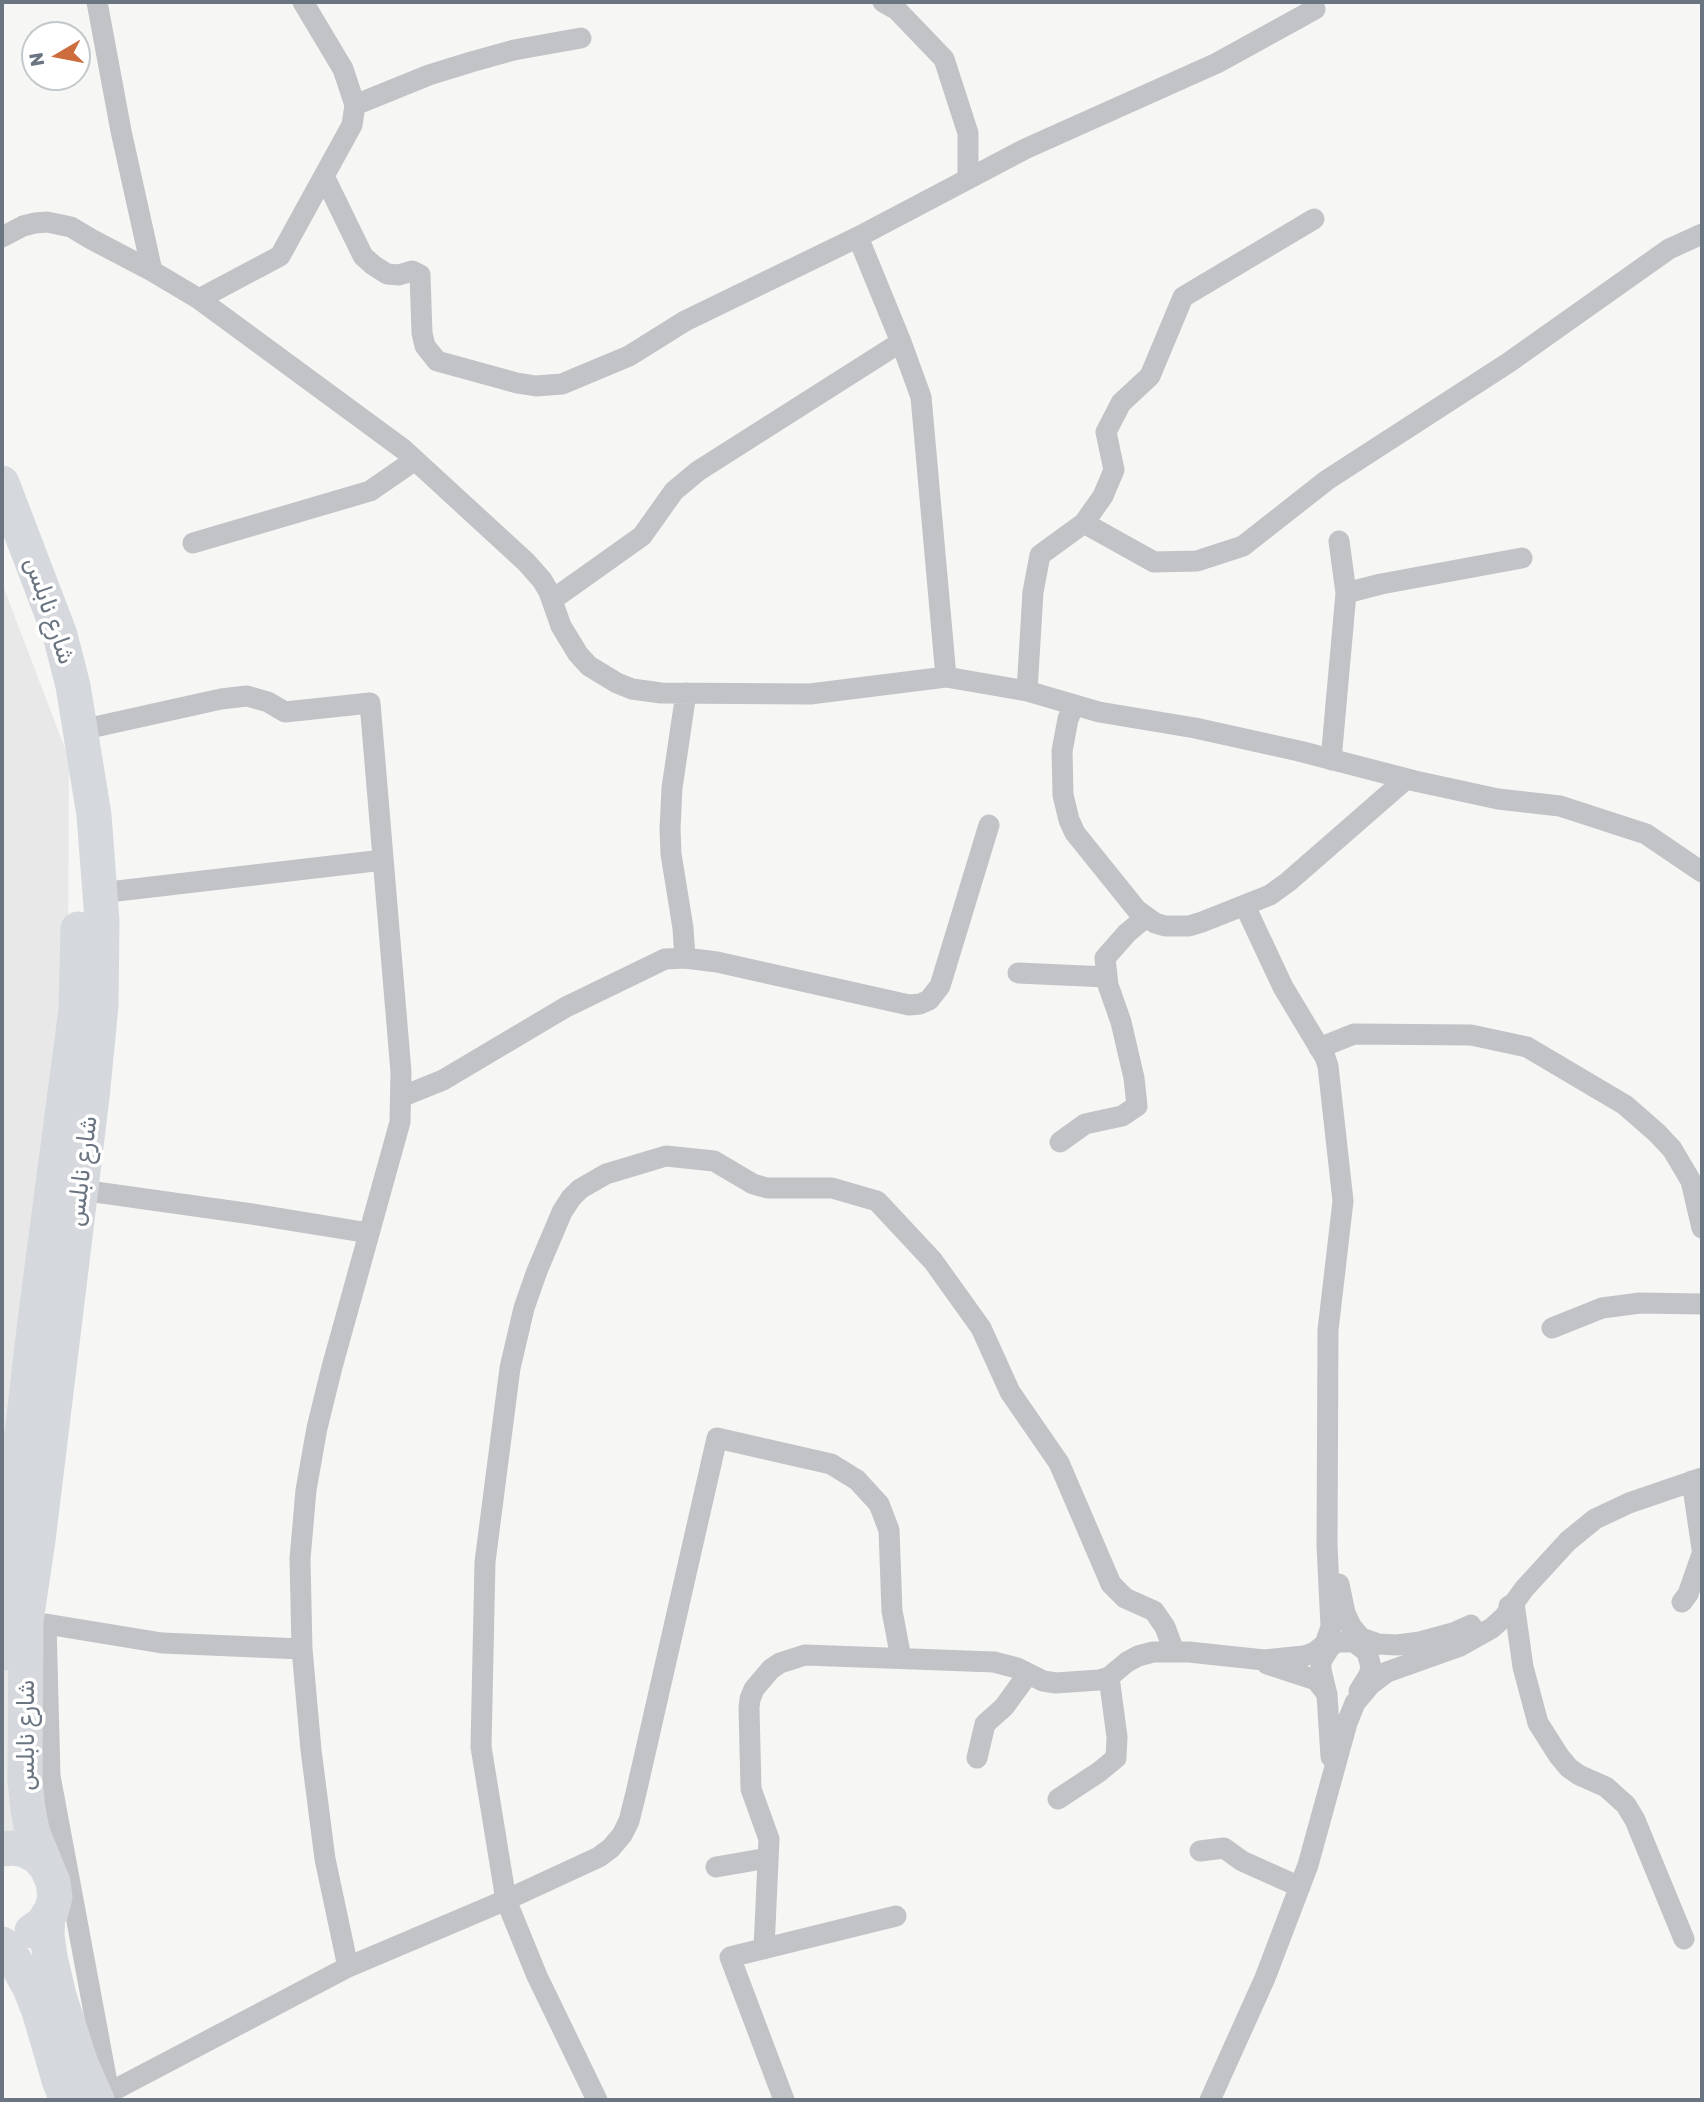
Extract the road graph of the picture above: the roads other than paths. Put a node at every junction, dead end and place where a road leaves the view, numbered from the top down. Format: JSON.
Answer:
{"nodes":[{"id":1,"x":97,"y":2,"type":"edge"},
{"id":2,"x":303,"y":2,"type":"edge"},
{"id":3,"x":883,"y":2,"type":"edge"},
{"id":4,"x":1315,"y":9,"type":"dead end"},
{"id":5,"x":581,"y":38,"type":"dead end"},
{"id":6,"x":355,"y":105,"type":"junction"},
{"id":7,"x":324,"y":176,"type":"junction"},
{"id":8,"x":968,"y":179,"type":"junction"},
{"id":9,"x":1314,"y":219,"type":"dead end"},
{"id":10,"x":1702,"y":234,"type":"edge"},
{"id":11,"x":2,"y":237,"type":"edge"},
{"id":12,"x":858,"y":237,"type":"junction"},
{"id":13,"x":152,"y":271,"type":"junction"},
{"id":14,"x":199,"y":299,"type":"junction"},
{"id":15,"x":901,"y":342,"type":"junction"},
{"id":16,"x":415,"y":460,"type":"junction"},
{"id":17,"x":2,"y":483,"type":"edge"},
{"id":18,"x":1084,"y":523,"type":"junction"},
{"id":19,"x":1339,"y":541,"type":"dead end"},
{"id":20,"x":193,"y":542,"type":"dead end"},
{"id":21,"x":2,"y":544,"type":"edge"},
{"id":22,"x":1522,"y":558,"type":"dead end"},
{"id":23,"x":1346,"y":593,"type":"junction"},
{"id":24,"x":552,"y":600,"type":"junction"},
{"id":25,"x":946,"y":677,"type":"junction"},
{"id":26,"x":1027,"y":691,"type":"junction"},
{"id":27,"x":686,"y":693,"type":"junction"},
{"id":28,"x":1074,"y":705,"type":"junction"},
{"id":29,"x":81,"y":730,"type":"junction"},
{"id":30,"x":1331,"y":760,"type":"junction"},
{"id":31,"x":1406,"y":779,"type":"junction"},
{"id":32,"x":989,"y":825,"type":"dead end"},
{"id":33,"x":383,"y":860,"type":"junction"},
{"id":34,"x":1702,"y":872,"type":"edge"},
{"id":35,"x":100,"y":893,"type":"junction"},
{"id":36,"x":1245,"y":906,"type":"junction"},
{"id":37,"x":1145,"y":918,"type":"junction"},
{"id":38,"x":685,"y":958,"type":"junction"},
{"id":39,"x":1018,"y":973,"type":"dead end"},
{"id":40,"x":1107,"y":977,"type":"junction"},
{"id":41,"x":1319,"y":1048,"type":"junction"},
{"id":42,"x":401,"y":1097,"type":"junction"},
{"id":43,"x":1060,"y":1142,"type":"dead end"},
{"id":44,"x":81,"y":1190,"type":"junction"},
{"id":45,"x":1702,"y":1228,"type":"edge"},
{"id":46,"x":369,"y":1233,"type":"junction"},
{"id":47,"x":1702,"y":1304,"type":"edge"},
{"id":48,"x":1552,"y":1328,"type":"dead end"},
{"id":49,"x":1697,"y":1479,"type":"edge"},
{"id":50,"x":1327,"y":1517,"type":"junction"},
{"id":51,"x":1702,"y":1551,"type":"edge"},
{"id":52,"x":1682,"y":1601,"type":"dead end"},
{"id":53,"x":1514,"y":1603,"type":"junction"},
{"id":54,"x":302,"y":1649,"type":"junction"},
{"id":55,"x":1174,"y":1651,"type":"junction"},
{"id":56,"x":901,"y":1658,"type":"junction"},
{"id":57,"x":1252,"y":1660,"type":"junction"},
{"id":58,"x":1028,"y":1674,"type":"junction"},
{"id":59,"x":1109,"y":1677,"type":"junction"},
{"id":60,"x":1327,"y":1695,"type":"junction"},
{"id":61,"x":1355,"y":1703,"type":"junction"},
{"id":62,"x":977,"y":1758,"type":"dead end"},
{"id":63,"x":2,"y":1779,"type":"edge"},
{"id":64,"x":1332,"y":1780,"type":"junction"},
{"id":65,"x":1058,"y":1799,"type":"dead end"},
{"id":66,"x":2,"y":1849,"type":"edge"},
{"id":67,"x":1200,"y":1851,"type":"dead end"},
{"id":68,"x":768,"y":1858,"type":"junction"},
{"id":69,"x":716,"y":1867,"type":"dead end"},
{"id":70,"x":47,"y":1868,"type":"junction"},
{"id":71,"x":1300,"y":1887,"type":"junction"},
{"id":72,"x":506,"y":1900,"type":"junction"},
{"id":73,"x":48,"y":1915,"type":"junction"},
{"id":74,"x":896,"y":1916,"type":"dead end"},
{"id":75,"x":2,"y":1936,"type":"edge"},
{"id":76,"x":1684,"y":1939,"type":"dead end"},
{"id":77,"x":2,"y":1944,"type":"edge"},
{"id":78,"x":764,"y":1949,"type":"junction"},
{"id":79,"x":348,"y":1967,"type":"junction"},
{"id":80,"x":93,"y":2098,"type":"edge"},
{"id":81,"x":597,"y":2100,"type":"edge"},
{"id":82,"x":783,"y":2100,"type":"edge"},
{"id":83,"x":1210,"y":2100,"type":"edge"}],
"edges":[{"from":1,"to":13,"type":"street"},
{"from":2,"to":6,"type":"street"},
{"from":3,"to":8,"type":"street"},
{"from":4,"to":8,"type":"street"},
{"from":5,"to":6,"type":"street"},
{"from":6,"to":7,"type":"street"},
{"from":7,"to":12,"type":"street"},
{"from":7,"to":14,"type":"street"},
{"from":8,"to":12,"type":"street"},
{"from":9,"to":18,"type":"street"},
{"from":10,"to":18,"type":"street"},
{"from":11,"to":13,"type":"street"},
{"from":12,"to":15,"type":"street"},
{"from":13,"to":14,"type":"street"},
{"from":14,"to":16,"type":"street"},
{"from":15,"to":24,"type":"street"},
{"from":15,"to":25,"type":"street"},
{"from":16,"to":20,"type":"street"},
{"from":16,"to":24,"type":"street"},
{"from":17,"to":29,"type":"main road","name":"شارع نابلس"},
{"from":18,"to":26,"type":"street"},
{"from":19,"to":23,"type":"street"},
{"from":21,"to":63,"type":"main road","name":"شارع نابلس"},
{"from":22,"to":23,"type":"street"},
{"from":23,"to":30,"type":"street"},
{"from":24,"to":27,"type":"street"},
{"from":25,"to":26,"type":"street"},
{"from":25,"to":27,"type":"street"},
{"from":26,"to":28,"type":"street"},
{"from":27,"to":38,"type":"street"},
{"from":28,"to":30,"type":"street"},
{"from":28,"to":37,"type":"street"},
{"from":29,"to":33,"type":"street"},
{"from":29,"to":35,"type":"main road","name":"شارع نابلس"},
{"from":30,"to":31,"type":"street"},
{"from":31,"to":34,"type":"street"},
{"from":31,"to":36,"type":"street"},
{"from":32,"to":38,"type":"street"},
{"from":33,"to":35,"type":"street"},
{"from":33,"to":42,"type":"street"},
{"from":35,"to":44,"type":"main road","name":"شارع نابلس"},
{"from":36,"to":37,"type":"street"},
{"from":36,"to":41,"type":"street"},
{"from":37,"to":40,"type":"street"},
{"from":38,"to":42,"type":"street"},
{"from":39,"to":40,"type":"street"},
{"from":40,"to":43,"type":"street"},
{"from":41,"to":45,"type":"street"},
{"from":41,"to":50,"type":"street"},
{"from":42,"to":46,"type":"street"},
{"from":44,"to":46,"type":"street"},
{"from":44,"to":70,"type":"main road","name":"شارع نابلس"},
{"from":46,"to":54,"type":"street"},
{"from":47,"to":48,"type":"street"},
{"from":49,"to":51,"type":"street"},
{"from":49,"to":53,"type":"street"},
{"from":50,"to":53,"type":"street"},
{"from":50,"to":57,"type":"street"},
{"from":51,"to":52,"type":"street"},
{"from":53,"to":61,"type":"street"},
{"from":53,"to":76,"type":"street"},
{"from":54,"to":79,"type":"street"},
{"from":54,"to":80,"type":"street"},
{"from":55,"to":57,"type":"street"},
{"from":55,"to":59,"type":"street"},
{"from":55,"to":72,"type":"street"},
{"from":56,"to":58,"type":"street"},
{"from":56,"to":68,"type":"street"},
{"from":56,"to":72,"type":"street"},
{"from":57,"to":60,"type":"street"},
{"from":58,"to":59,"type":"street"},
{"from":58,"to":62,"type":"street"},
{"from":59,"to":65,"type":"street"},
{"from":60,"to":61,"type":"street"},
{"from":60,"to":64,"type":"street"},
{"from":61,"to":64,"type":"street"},
{"from":64,"to":71,"type":"street"},
{"from":66,"to":70,"type":"main road"},
{"from":67,"to":71,"type":"street"},
{"from":68,"to":69,"type":"street"},
{"from":68,"to":78,"type":"street"},
{"from":70,"to":73,"type":"main road","name":"شارع نابلس"},
{"from":71,"to":83,"type":"street"},
{"from":72,"to":79,"type":"street"},
{"from":72,"to":81,"type":"street"},
{"from":73,"to":75,"type":"main road"},
{"from":73,"to":80,"type":"main road","name":"شارع نابلس"},
{"from":74,"to":78,"type":"street"},
{"from":77,"to":80,"type":"main road"},
{"from":78,"to":82,"type":"street"},
{"from":79,"to":80,"type":"street"}]}
